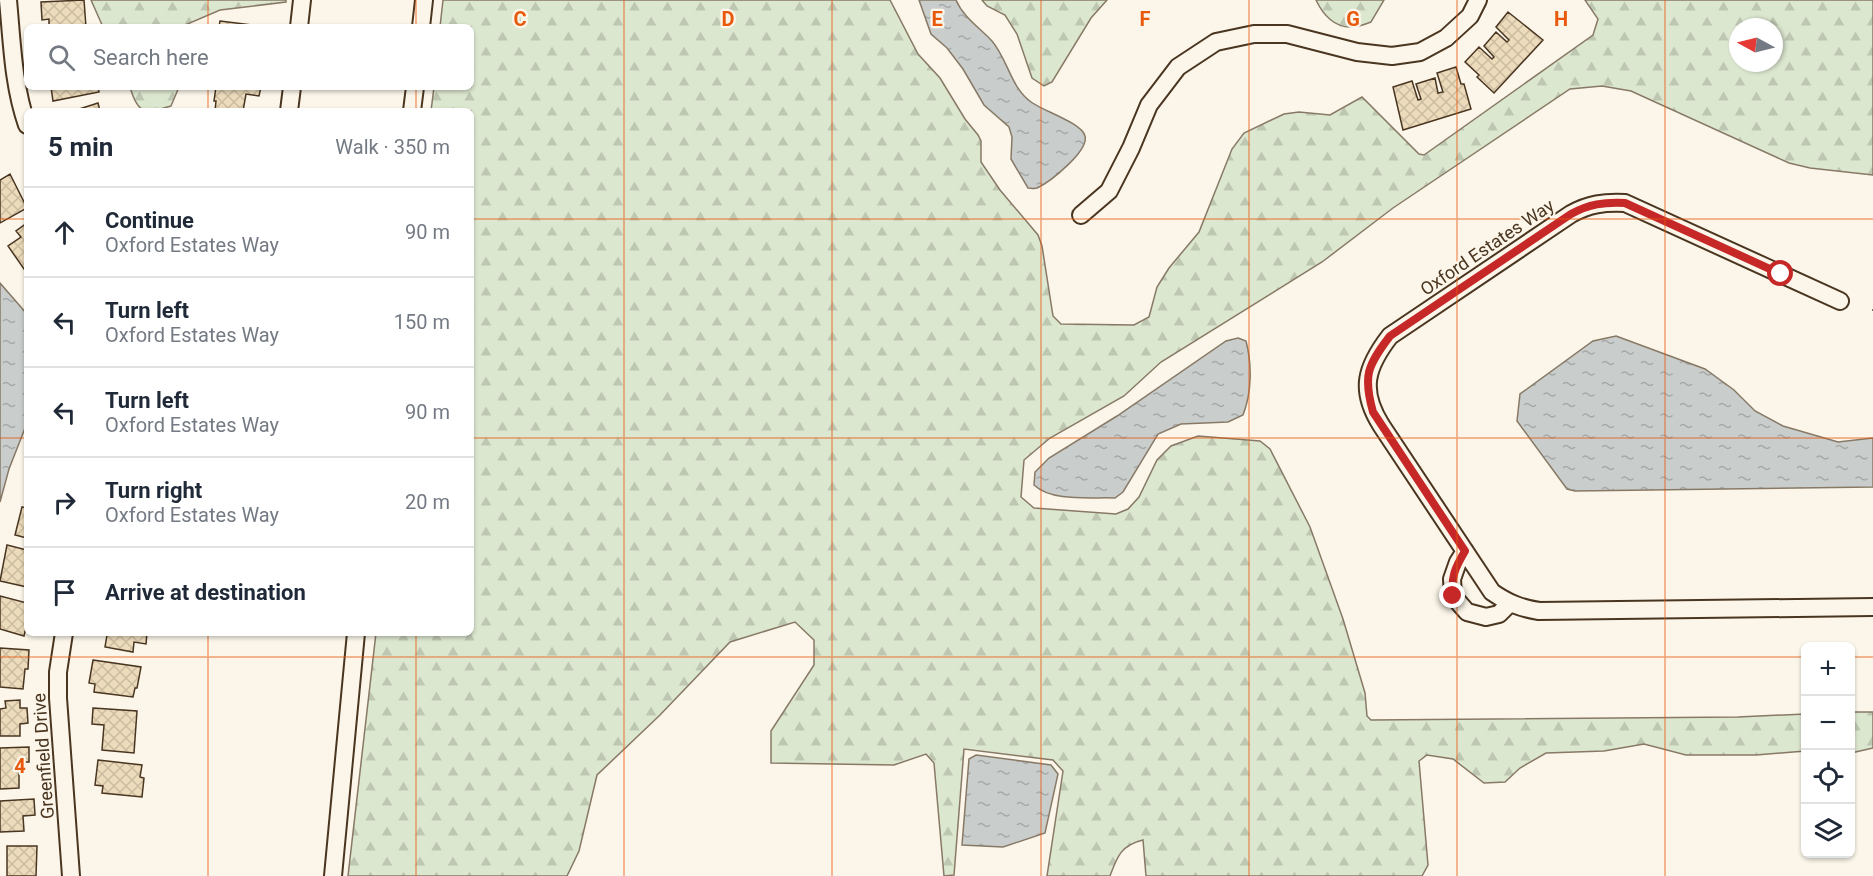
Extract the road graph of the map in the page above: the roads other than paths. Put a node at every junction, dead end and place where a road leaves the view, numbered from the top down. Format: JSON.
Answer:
{"nodes":[{"id":1,"x":9,"y":0,"type":"edge"},
{"id":2,"x":302,"y":0,"type":"edge"},
{"id":3,"x":424,"y":0,"type":"edge"},
{"id":4,"x":1478,"y":0,"type":"edge"},
{"id":5,"x":299,"y":24,"type":"edge"},
{"id":6,"x":421,"y":24,"type":"edge"},
{"id":7,"x":292,"y":90,"type":"edge"},
{"id":8,"x":415,"y":90,"type":"edge"},
{"id":9,"x":289,"y":108,"type":"edge"},
{"id":10,"x":412,"y":108,"type":"edge"},
{"id":11,"x":24,"y":114,"type":"edge"},
{"id":12,"x":1081,"y":215,"type":"dead end"},
{"id":13,"x":1840,"y":301,"type":"dead end"},
{"id":14,"x":1465,"y":551,"type":"junction"},
{"id":15,"x":1509,"y":604,"type":"junction"},
{"id":16,"x":1873,"y":607,"type":"edge"},
{"id":17,"x":64,"y":636,"type":"edge"},
{"id":18,"x":356,"y":636,"type":"edge"},
{"id":19,"x":71,"y":876,"type":"edge"},
{"id":20,"x":333,"y":876,"type":"edge"}],
"edges":[{"from":1,"to":11,"type":"street"},
{"from":2,"to":5,"type":"street"},
{"from":3,"to":6,"type":"street"},
{"from":4,"to":12,"type":"street"},
{"from":7,"to":9,"type":"street"},
{"from":8,"to":10,"type":"street"},
{"from":13,"to":14,"type":"street","name":"Oxford Estates Way"},
{"from":14,"to":15,"type":"street","name":"Oxford Estates Way"},
{"from":14,"to":15,"type":"street"},
{"from":15,"to":16,"type":"street","name":"Oxford Estates Way"},
{"from":17,"to":19,"type":"street","name":"Greenfield Drive"},
{"from":18,"to":20,"type":"street"}]}
